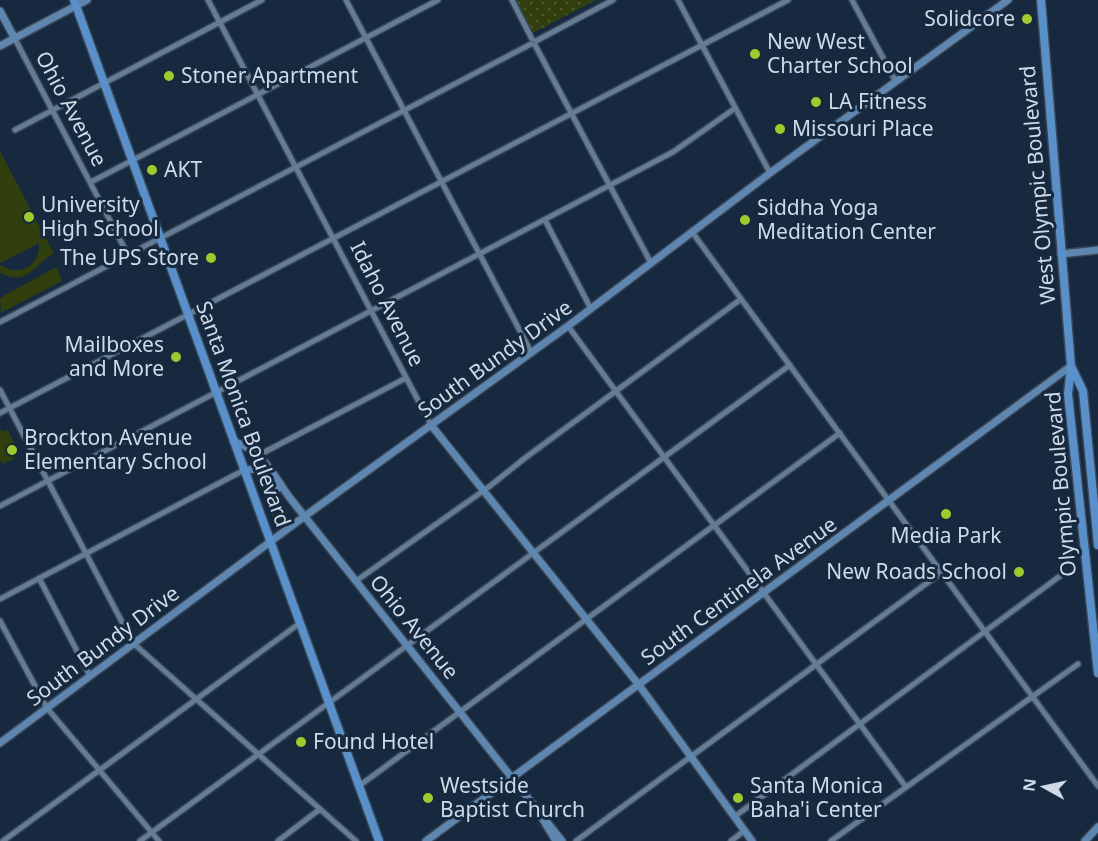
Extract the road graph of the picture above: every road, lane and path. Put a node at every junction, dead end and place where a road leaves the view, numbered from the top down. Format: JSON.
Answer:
{"nodes":[{"id":1,"x":87,"y":0,"type":"edge"},
{"id":2,"x":208,"y":0,"type":"edge"},
{"id":3,"x":262,"y":0,"type":"edge"},
{"id":4,"x":346,"y":0,"type":"edge"},
{"id":5,"x":438,"y":0,"type":"edge"},
{"id":6,"x":512,"y":0,"type":"edge"},
{"id":7,"x":613,"y":0,"type":"edge"},
{"id":8,"x":678,"y":0,"type":"edge"},
{"id":9,"x":788,"y":0,"type":"edge"},
{"id":10,"x":852,"y":0,"type":"edge"},
{"id":11,"x":1008,"y":0,"type":"edge"},
{"id":12,"x":1041,"y":0,"type":"edge"},
{"id":13,"x":76,"y":3,"type":"edge"},
{"id":14,"x":0,"y":11,"type":"edge"},
{"id":15,"x":220,"y":22,"type":"junction"},
{"id":16,"x":366,"y":38,"type":"junction"},
{"id":17,"x":15,"y":39,"type":"junction"},
{"id":18,"x":533,"y":42,"type":"junction"},
{"id":19,"x":0,"y":46,"type":"edge"},
{"id":20,"x":702,"y":46,"type":"junction"},
{"id":21,"x":896,"y":82,"type":"junction"},
{"id":22,"x":104,"y":83,"type":"junction"},
{"id":23,"x":257,"y":94,"type":"junction"},
{"id":24,"x":734,"y":109,"type":"junction"},
{"id":25,"x":404,"y":110,"type":"junction"},
{"id":26,"x":52,"y":111,"type":"junction"},
{"id":27,"x":572,"y":114,"type":"junction"},
{"id":28,"x":15,"y":130,"type":"dead end"},
{"id":29,"x":132,"y":160,"type":"junction"},
{"id":30,"x":296,"y":167,"type":"junction"},
{"id":31,"x":770,"y":173,"type":"junction"},
{"id":32,"x":90,"y":182,"type":"junction"},
{"id":33,"x":442,"y":182,"type":"junction"},
{"id":34,"x":610,"y":186,"type":"junction"},
{"id":35,"x":545,"y":220,"type":"junction"},
{"id":36,"x":692,"y":232,"type":"junction"},
{"id":37,"x":160,"y":237,"type":"junction"},
{"id":38,"x":334,"y":239,"type":"junction"},
{"id":39,"x":1098,"y":250,"type":"edge"},
{"id":40,"x":480,"y":254,"type":"junction"},
{"id":41,"x":1060,"y":254,"type":"junction"},
{"id":42,"x":128,"y":255,"type":"junction"},
{"id":43,"x":651,"y":263,"type":"junction"},
{"id":44,"x":741,"y":299,"type":"junction"},
{"id":45,"x":591,"y":309,"type":"junction"},
{"id":46,"x":371,"y":311,"type":"junction"},
{"id":47,"x":188,"y":315,"type":"junction"},
{"id":48,"x":0,"y":322,"type":"edge"},
{"id":49,"x":568,"y":326,"type":"junction"},
{"id":50,"x":531,"y":352,"type":"junction"},
{"id":51,"x":790,"y":365,"type":"junction"},
{"id":52,"x":1071,"y":366,"type":"junction"},
{"id":53,"x":406,"y":378,"type":"junction"},
{"id":54,"x":0,"y":390,"type":"edge"},
{"id":55,"x":616,"y":391,"type":"junction"},
{"id":56,"x":216,"y":392,"type":"junction"},
{"id":57,"x":9,"y":408,"type":"junction"},
{"id":58,"x":0,"y":413,"type":"edge"},
{"id":59,"x":431,"y":425,"type":"junction"},
{"id":60,"x":840,"y":433,"type":"junction"},
{"id":61,"x":234,"y":442,"type":"junction"},
{"id":62,"x":259,"y":455,"type":"junction"},
{"id":63,"x":664,"y":457,"type":"junction"},
{"id":64,"x":244,"y":470,"type":"junction"},
{"id":65,"x":48,"y":480,"type":"junction"},
{"id":66,"x":483,"y":490,"type":"junction"},
{"id":67,"x":290,"y":498,"type":"junction"},
{"id":68,"x":890,"y":501,"type":"junction"},
{"id":69,"x":0,"y":506,"type":"edge"},
{"id":70,"x":305,"y":516,"type":"junction"},
{"id":71,"x":714,"y":525,"type":"junction"},
{"id":72,"x":271,"y":543,"type":"junction"},
{"id":73,"x":1098,"y":545,"type":"edge"},
{"id":74,"x":532,"y":552,"type":"junction"},
{"id":75,"x":86,"y":553,"type":"junction"},
{"id":76,"x":942,"y":572,"type":"junction"},
{"id":77,"x":1064,"y":573,"type":"dead end"},
{"id":78,"x":39,"y":578,"type":"junction"},
{"id":79,"x":356,"y":581,"type":"junction"},
{"id":80,"x":764,"y":593,"type":"junction"},
{"id":81,"x":0,"y":599,"type":"edge"},
{"id":82,"x":586,"y":619,"type":"junction"},
{"id":83,"x":0,"y":621,"type":"edge"},
{"id":84,"x":300,"y":623,"type":"junction"},
{"id":85,"x":986,"y":631,"type":"junction"},
{"id":86,"x":133,"y":644,"type":"junction"},
{"id":87,"x":407,"y":645,"type":"junction"},
{"id":88,"x":1078,"y":663,"type":"dead end"},
{"id":89,"x":817,"y":665,"type":"junction"},
{"id":90,"x":1098,"y":673,"type":"edge"},
{"id":91,"x":90,"y":676,"type":"junction"},
{"id":92,"x":639,"y":686,"type":"junction"},
{"id":93,"x":1032,"y":695,"type":"junction"},
{"id":94,"x":195,"y":699,"type":"junction"},
{"id":95,"x":329,"y":703,"type":"junction"},
{"id":96,"x":47,"y":708,"type":"junction"},
{"id":97,"x":460,"y":711,"type":"junction"},
{"id":98,"x":860,"y":724,"type":"junction"},
{"id":99,"x":0,"y":743,"type":"edge"},
{"id":100,"x":258,"y":755,"type":"junction"},
{"id":101,"x":690,"y":758,"type":"junction"},
{"id":102,"x":100,"y":771,"type":"junction"},
{"id":103,"x":512,"y":777,"type":"junction"},
{"id":104,"x":359,"y":786,"type":"junction"},
{"id":105,"x":1098,"y":786,"type":"edge"},
{"id":106,"x":906,"y":787,"type":"junction"},
{"id":107,"x":320,"y":809,"type":"junction"},
{"id":108,"x":539,"y":813,"type":"junction"},
{"id":109,"x":734,"y":817,"type":"junction"},
{"id":110,"x":744,"y":831,"type":"junction"},
{"id":111,"x":1097,"y":831,"type":"edge"},
{"id":112,"x":152,"y":833,"type":"junction"},
{"id":113,"x":3,"y":841,"type":"edge"},
{"id":114,"x":140,"y":841,"type":"edge"},
{"id":115,"x":159,"y":841,"type":"edge"},
{"id":116,"x":278,"y":841,"type":"edge"},
{"id":117,"x":356,"y":841,"type":"edge"},
{"id":118,"x":379,"y":841,"type":"edge"},
{"id":119,"x":426,"y":841,"type":"edge"},
{"id":120,"x":556,"y":841,"type":"edge"},
{"id":121,"x":562,"y":841,"type":"edge"},
{"id":122,"x":576,"y":841,"type":"edge"},
{"id":123,"x":731,"y":841,"type":"edge"},
{"id":124,"x":752,"y":841,"type":"edge"},
{"id":125,"x":831,"y":841,"type":"edge"},
{"id":126,"x":1085,"y":841,"type":"edge"}],
"edges":[{"from":1,"to":13,"type":"street"},
{"from":2,"to":15,"type":"street","name":"Idaho Avenue"},
{"from":3,"to":15,"type":"street"},
{"from":4,"to":16,"type":"street"},
{"from":5,"to":16,"type":"street"},
{"from":6,"to":18,"type":"street"},
{"from":7,"to":18,"type":"street"},
{"from":8,"to":20,"type":"street"},
{"from":9,"to":20,"type":"street"},
{"from":10,"to":21,"type":"street"},
{"from":11,"to":21,"type":"street","name":"South Bundy Drive"},
{"from":12,"to":41,"type":"main road","name":"West Olympic Boulevard"},
{"from":13,"to":17,"type":"street"},
{"from":13,"to":22,"type":"main road","name":"Santa Monica Boulevard"},
{"from":14,"to":17,"type":"street","name":"Ohio Avenue"},
{"from":15,"to":22,"type":"street"},
{"from":15,"to":23,"type":"street","name":"Idaho Avenue"},
{"from":16,"to":23,"type":"street"},
{"from":16,"to":25,"type":"street"},
{"from":17,"to":19,"type":"street"},
{"from":17,"to":26,"type":"street","name":"Ohio Avenue"},
{"from":18,"to":25,"type":"street"},
{"from":18,"to":27,"type":"street"},
{"from":20,"to":24,"type":"street"},
{"from":20,"to":27,"type":"street"},
{"from":21,"to":31,"type":"street","name":"South Bundy Drive"},
{"from":22,"to":26,"type":"street"},
{"from":22,"to":29,"type":"main road","name":"Santa Monica Boulevard"},
{"from":23,"to":29,"type":"street"},
{"from":23,"to":30,"type":"street","name":"Idaho Avenue"},
{"from":24,"to":31,"type":"street"},
{"from":24,"to":34,"type":"street"},
{"from":25,"to":30,"type":"street"},
{"from":25,"to":33,"type":"street"},
{"from":26,"to":28,"type":"street"},
{"from":26,"to":32,"type":"street","name":"Ohio Avenue"},
{"from":27,"to":33,"type":"street"},
{"from":27,"to":34,"type":"street"},
{"from":29,"to":32,"type":"street"},
{"from":29,"to":37,"type":"main road","name":"Santa Monica Boulevard"},
{"from":30,"to":37,"type":"street"},
{"from":30,"to":38,"type":"street","name":"Idaho Avenue"},
{"from":31,"to":36,"type":"street","name":"South Bundy Drive"},
{"from":32,"to":42,"type":"street","name":"Ohio Avenue"},
{"from":33,"to":38,"type":"street"},
{"from":33,"to":40,"type":"street"},
{"from":34,"to":35,"type":"street"},
{"from":34,"to":43,"type":"street"},
{"from":35,"to":40,"type":"street"},
{"from":35,"to":45,"type":"street"},
{"from":36,"to":43,"type":"street","name":"South Bundy Drive"},
{"from":36,"to":44,"type":"street"},
{"from":37,"to":42,"type":"street"},
{"from":37,"to":47,"type":"main road","name":"Santa Monica Boulevard"},
{"from":38,"to":46,"type":"street","name":"Idaho Avenue"},
{"from":38,"to":47,"type":"street"},
{"from":39,"to":41,"type":"street"},
{"from":40,"to":46,"type":"street"},
{"from":40,"to":50,"type":"street"},
{"from":41,"to":52,"type":"main road","name":"West Olympic Boulevard"},
{"from":42,"to":48,"type":"street"},
{"from":43,"to":45,"type":"street","name":"South Bundy Drive"},
{"from":44,"to":51,"type":"street"},
{"from":44,"to":55,"type":"street"},
{"from":45,"to":49,"type":"street","name":"South Bundy Drive"},
{"from":46,"to":53,"type":"street","name":"Idaho Avenue"},
{"from":46,"to":56,"type":"street"},
{"from":47,"to":56,"type":"main road","name":"Santa Monica Boulevard"},
{"from":47,"to":57,"type":"street"},
{"from":49,"to":50,"type":"street","name":"South Bundy Drive"},
{"from":49,"to":55,"type":"street"},
{"from":50,"to":59,"type":"street","name":"South Bundy Drive"},
{"from":51,"to":60,"type":"street"},
{"from":51,"to":63,"type":"street"},
{"from":52,"to":68,"type":"street","name":"South Centinela Avenue"},
{"from":52,"to":73,"type":"main road","name":"Olympic Boulevard"},
{"from":52,"to":90,"type":"main road","name":"Olympic Boulevard"},
{"from":53,"to":59,"type":"street","name":"Idaho Avenue"},
{"from":53,"to":62,"type":"street"},
{"from":54,"to":57,"type":"street"},
{"from":55,"to":63,"type":"street"},
{"from":55,"to":66,"type":"street"},
{"from":56,"to":61,"type":"main road","name":"Santa Monica Boulevard"},
{"from":56,"to":65,"type":"street"},
{"from":57,"to":58,"type":"street"},
{"from":57,"to":65,"type":"street"},
{"from":59,"to":66,"type":"street","name":"Idaho Avenue"},
{"from":59,"to":70,"type":"street","name":"South Bundy Drive"},
{"from":60,"to":68,"type":"street"},
{"from":60,"to":71,"type":"street"},
{"from":61,"to":62,"type":"street","name":"Ohio Avenue"},
{"from":61,"to":64,"type":"main road","name":"Santa Monica Boulevard"},
{"from":62,"to":67,"type":"street","name":"Ohio Avenue"},
{"from":63,"to":71,"type":"street"},
{"from":63,"to":74,"type":"street"},
{"from":64,"to":67,"type":"street","name":"Ohio Avenue"},
{"from":64,"to":72,"type":"main road","name":"Santa Monica Boulevard"},
{"from":64,"to":75,"type":"street"},
{"from":65,"to":69,"type":"street"},
{"from":65,"to":75,"type":"street"},
{"from":66,"to":74,"type":"street","name":"Idaho Avenue"},
{"from":66,"to":79,"type":"street"},
{"from":67,"to":70,"type":"street","name":"Ohio Avenue"},
{"from":68,"to":76,"type":"street"},
{"from":68,"to":80,"type":"street","name":"South Centinela Avenue"},
{"from":70,"to":72,"type":"street","name":"South Bundy Drive"},
{"from":70,"to":79,"type":"street","name":"Ohio Avenue"},
{"from":71,"to":80,"type":"street"},
{"from":71,"to":82,"type":"street"},
{"from":72,"to":84,"type":"main road","name":"Santa Monica Boulevard"},
{"from":72,"to":86,"type":"street","name":"South Bundy Drive"},
{"from":74,"to":82,"type":"street","name":"Idaho Avenue"},
{"from":74,"to":87,"type":"street"},
{"from":75,"to":78,"type":"street"},
{"from":75,"to":86,"type":"street"},
{"from":76,"to":85,"type":"street"},
{"from":76,"to":89,"type":"street"},
{"from":77,"to":85,"type":"street"},
{"from":78,"to":81,"type":"street"},
{"from":78,"to":91,"type":"street"},
{"from":79,"to":87,"type":"street","name":"Ohio Avenue"},
{"from":80,"to":89,"type":"street"},
{"from":80,"to":92,"type":"street","name":"South Centinela Avenue"},
{"from":82,"to":92,"type":"street","name":"Idaho Avenue"},
{"from":82,"to":97,"type":"street"},
{"from":83,"to":96,"type":"street"},
{"from":84,"to":94,"type":"street"},
{"from":84,"to":95,"type":"main road","name":"Santa Monica Boulevard"},
{"from":85,"to":93,"type":"street"},
{"from":85,"to":98,"type":"street"},
{"from":86,"to":91,"type":"street","name":"South Bundy Drive"},
{"from":86,"to":94,"type":"street"},
{"from":87,"to":95,"type":"street"},
{"from":87,"to":97,"type":"street","name":"Ohio Avenue"},
{"from":88,"to":93,"type":"street"},
{"from":89,"to":98,"type":"street"},
{"from":89,"to":101,"type":"street"},
{"from":91,"to":96,"type":"street","name":"South Bundy Drive"},
{"from":92,"to":101,"type":"street","name":"Idaho Avenue"},
{"from":92,"to":103,"type":"street","name":"South Centinela Avenue"},
{"from":93,"to":105,"type":"street"},
{"from":93,"to":106,"type":"street"},
{"from":94,"to":100,"type":"street"},
{"from":94,"to":102,"type":"street"},
{"from":95,"to":100,"type":"street"},
{"from":95,"to":104,"type":"main road","name":"Santa Monica Boulevard"},
{"from":96,"to":99,"type":"street","name":"South Bundy Drive"},
{"from":96,"to":102,"type":"street"},
{"from":97,"to":103,"type":"street","name":"Ohio Avenue"},
{"from":97,"to":104,"type":"street"},
{"from":98,"to":106,"type":"street"},
{"from":98,"to":109,"type":"street"},
{"from":100,"to":107,"type":"street"},
{"from":100,"to":112,"type":"street"},
{"from":101,"to":109,"type":"street","name":"Idaho Avenue"},
{"from":101,"to":122,"type":"street"},
{"from":102,"to":112,"type":"street"},
{"from":102,"to":113,"type":"street"},
{"from":103,"to":108,"type":"street","name":"Ohio Avenue"},
{"from":103,"to":119,"type":"street","name":"South Centinela Avenue"},
{"from":104,"to":118,"type":"main road","name":"Santa Monica Boulevard"},
{"from":106,"to":125,"type":"street"},
{"from":107,"to":116,"type":"street"},
{"from":107,"to":117,"type":"street"},
{"from":108,"to":120,"type":"street"},
{"from":108,"to":121,"type":"street"},
{"from":109,"to":110,"type":"street","name":"Idaho Avenue"},
{"from":110,"to":123,"type":"street"},
{"from":110,"to":124,"type":"street","name":"Idaho Avenue"},
{"from":111,"to":126,"type":"street"},
{"from":112,"to":114,"type":"street"},
{"from":112,"to":115,"type":"street"}]}
